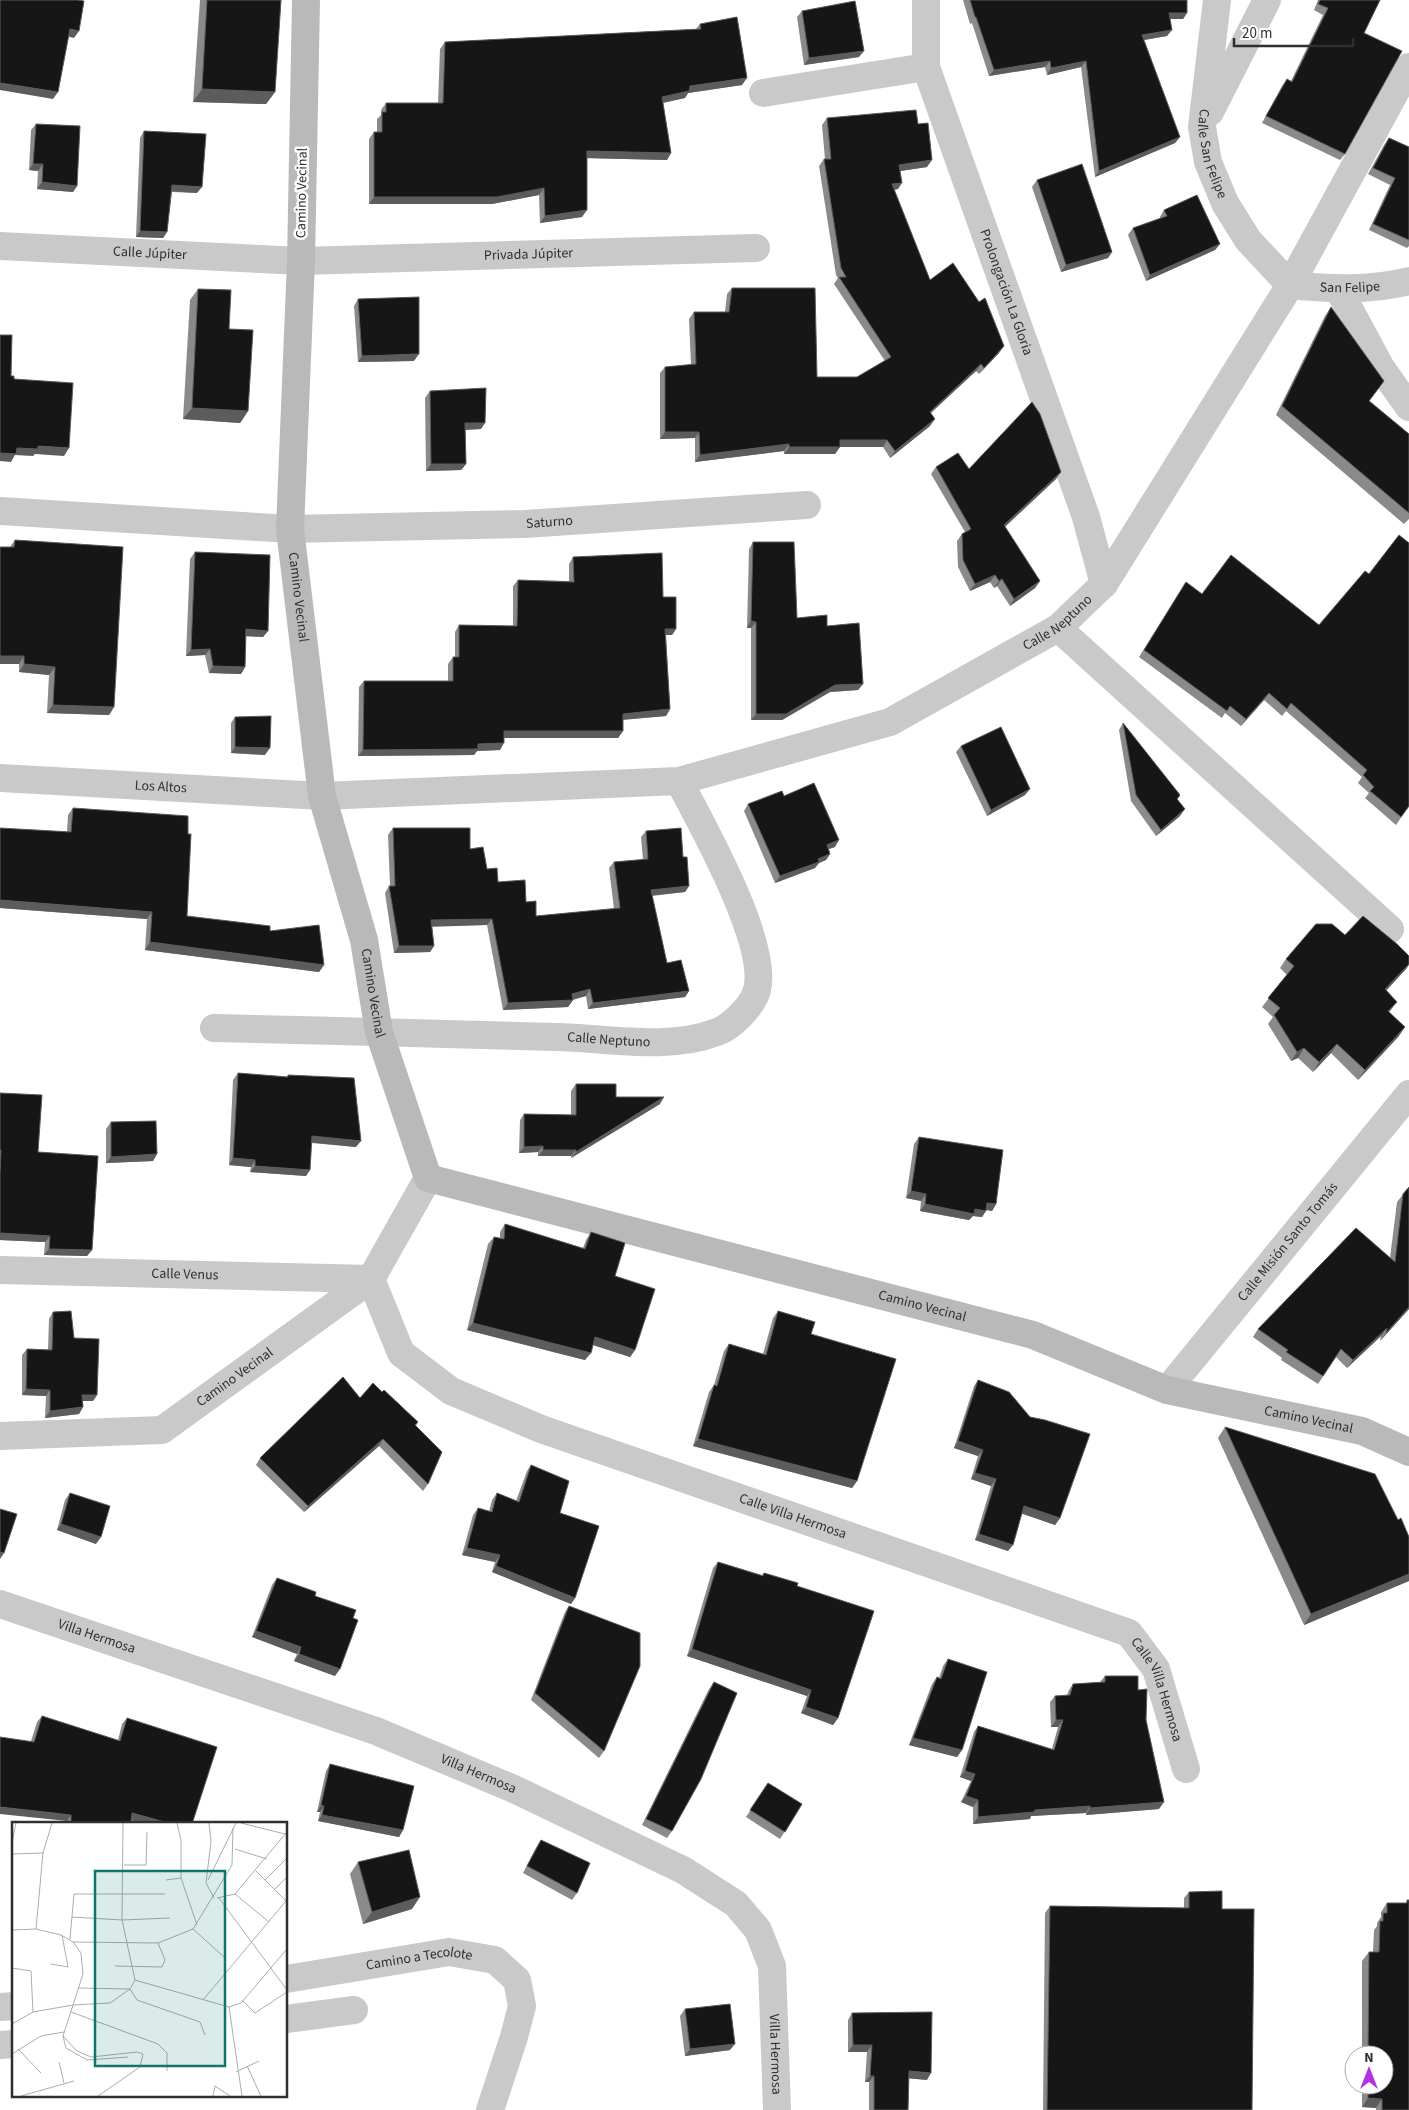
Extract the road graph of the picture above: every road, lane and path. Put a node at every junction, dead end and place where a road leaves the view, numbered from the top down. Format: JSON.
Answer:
{"nodes":[{"id":1,"x":306,"y":0,"type":"edge"},
{"id":2,"x":926,"y":0,"type":"edge"},
{"id":3,"x":1217,"y":0,"type":"edge"},
{"id":4,"x":1268,"y":0,"type":"edge"},
{"id":5,"x":926,"y":67,"type":"junction"},
{"id":6,"x":1409,"y":67,"type":"edge"},
{"id":7,"x":763,"y":93,"type":"dead end"},
{"id":8,"x":1202,"y":127,"type":"junction"},
{"id":9,"x":0,"y":246,"type":"edge"},
{"id":10,"x":756,"y":248,"type":"dead end"},
{"id":11,"x":300,"y":261,"type":"junction"},
{"id":12,"x":1409,"y":281,"type":"edge"},
{"id":13,"x":1290,"y":285,"type":"junction"},
{"id":14,"x":1339,"y":290,"type":"junction"},
{"id":15,"x":1409,"y":407,"type":"edge"},
{"id":16,"x":807,"y":505,"type":"dead end"},
{"id":17,"x":0,"y":511,"type":"edge"},
{"id":18,"x":290,"y":529,"type":"junction"},
{"id":19,"x":1104,"y":584,"type":"junction"},
{"id":20,"x":1058,"y":628,"type":"junction"},
{"id":21,"x":0,"y":778,"type":"edge"},
{"id":22,"x":679,"y":781,"type":"junction"},
{"id":23,"x":322,"y":796,"type":"junction"},
{"id":24,"x":1390,"y":929,"type":"dead end"},
{"id":25,"x":214,"y":1028,"type":"dead end"},
{"id":26,"x":380,"y":1032,"type":"junction"},
{"id":27,"x":1409,"y":1094,"type":"edge"},
{"id":28,"x":428,"y":1178,"type":"junction"},
{"id":29,"x":0,"y":1270,"type":"edge"},
{"id":30,"x":370,"y":1279,"type":"junction"},
{"id":31,"x":1168,"y":1390,"type":"junction"},
{"id":32,"x":0,"y":1436,"type":"edge"},
{"id":33,"x":1409,"y":1452,"type":"edge"},
{"id":34,"x":0,"y":1604,"type":"edge"},
{"id":35,"x":1186,"y":1769,"type":"dead end"},
{"id":36,"x":288,"y":1979,"type":"edge"},
{"id":37,"x":354,"y":2010,"type":"dead end"},
{"id":38,"x":288,"y":2019,"type":"edge"},
{"id":39,"x":490,"y":2110,"type":"edge"},
{"id":40,"x":777,"y":2110,"type":"edge"}],
"edges":[{"from":1,"to":11,"type":"street","name":"Camino Vecinal"},
{"from":2,"to":5,"type":"street","name":"Prolongación La Gloria"},
{"from":3,"to":8,"type":"street","name":"Calle San Felipe"},
{"from":4,"to":8,"type":"street"},
{"from":5,"to":7,"type":"street"},
{"from":5,"to":19,"type":"street","name":"Prolongación La Gloria"},
{"from":6,"to":13,"type":"street","name":"Calle Neptuno"},
{"from":8,"to":13,"type":"street","name":"Calle San Felipe"},
{"from":9,"to":11,"type":"street","name":"Calle Júpiter"},
{"from":10,"to":11,"type":"street","name":"Privada Júpiter"},
{"from":11,"to":18,"type":"street","name":"Camino Vecinal"},
{"from":12,"to":14,"type":"street","name":"San Felipe"},
{"from":13,"to":14,"type":"street","name":"San Felipe"},
{"from":13,"to":19,"type":"street","name":"Calle Neptuno"},
{"from":14,"to":15,"type":"street"},
{"from":16,"to":18,"type":"street","name":"Saturno"},
{"from":17,"to":18,"type":"street","name":"Saturno"},
{"from":18,"to":23,"type":"street","name":"Camino Vecinal"},
{"from":19,"to":20,"type":"street","name":"Calle Neptuno"},
{"from":20,"to":22,"type":"street","name":"Calle Neptuno"},
{"from":20,"to":24,"type":"street"},
{"from":21,"to":23,"type":"street","name":"Los Altos"},
{"from":22,"to":23,"type":"street","name":"Calle Neptuno"},
{"from":22,"to":26,"type":"street","name":"Calle Neptuno"},
{"from":23,"to":26,"type":"street","name":"Camino Vecinal"},
{"from":25,"to":26,"type":"street","name":"Calle Neptuno"},
{"from":26,"to":28,"type":"street","name":"Camino Vecinal"},
{"from":27,"to":31,"type":"street","name":"Calle Misión Santo Tomás"},
{"from":28,"to":30,"type":"street","name":"Camino Vecinal"},
{"from":28,"to":31,"type":"street","name":"Camino Vecinal"},
{"from":29,"to":30,"type":"street","name":"Calle Venus"},
{"from":30,"to":32,"type":"street","name":"Camino Vecinal"},
{"from":30,"to":35,"type":"street","name":"Calle Villa Hermosa"},
{"from":31,"to":33,"type":"street","name":"Camino Vecinal"},
{"from":34,"to":40,"type":"street","name":"Villa Hermosa"},
{"from":36,"to":39,"type":"street","name":"Camino a Tecolote"},
{"from":37,"to":38,"type":"street"}]}
